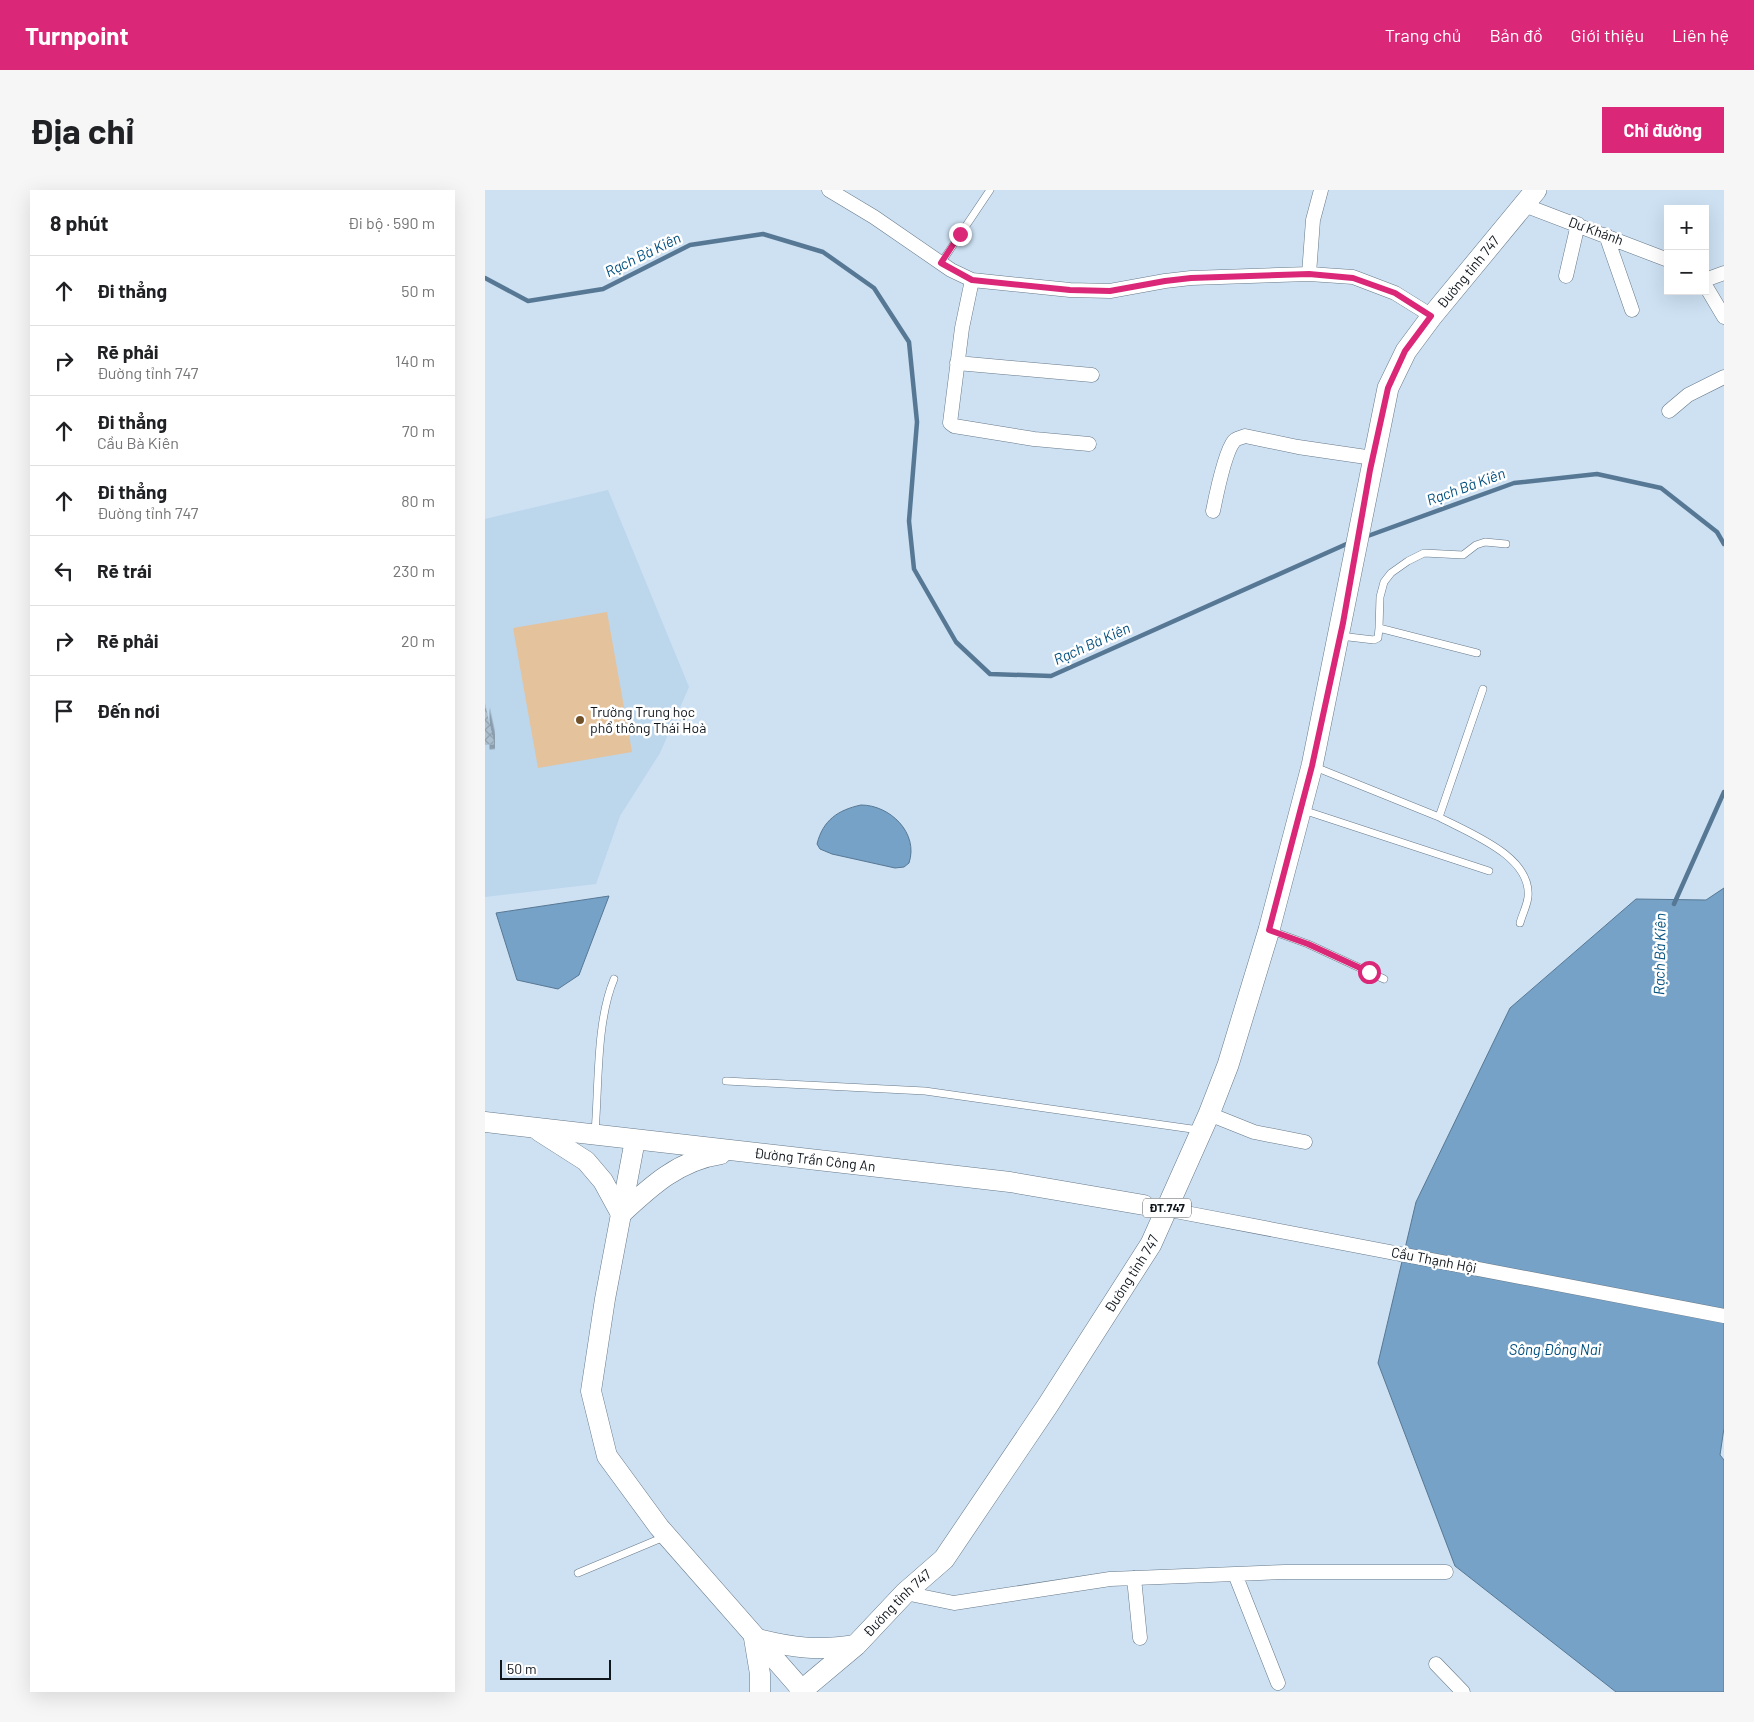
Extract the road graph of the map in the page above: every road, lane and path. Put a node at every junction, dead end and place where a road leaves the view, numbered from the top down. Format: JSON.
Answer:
{"nodes":[{"id":1,"x":829,"y":190,"type":"edge"},
{"id":2,"x":990,"y":190,"type":"edge"},
{"id":3,"x":1321,"y":190,"type":"edge"},
{"id":4,"x":1530,"y":197,"type":"edge"},
{"id":5,"x":1578,"y":224,"type":"junction"},
{"id":6,"x":1606,"y":235,"type":"junction"},
{"id":7,"x":1664,"y":258,"type":"edge"},
{"id":8,"x":941,"y":263,"type":"junction"},
{"id":9,"x":1724,"y":273,"type":"edge"},
{"id":10,"x":1309,"y":274,"type":"junction"},
{"id":11,"x":1566,"y":276,"type":"dead end"},
{"id":12,"x":1709,"y":279,"type":"edge"},
{"id":13,"x":972,"y":280,"type":"junction"},
{"id":14,"x":1709,"y":291,"type":"edge"},
{"id":15,"x":1632,"y":310,"type":"dead end"},
{"id":16,"x":1431,"y":316,"type":"junction"},
{"id":17,"x":1724,"y":317,"type":"edge"},
{"id":18,"x":957,"y":363,"type":"junction"},
{"id":19,"x":1092,"y":375,"type":"dead end"},
{"id":20,"x":1724,"y":376,"type":"edge"},
{"id":21,"x":1669,"y":411,"type":"dead end"},
{"id":22,"x":1089,"y":444,"type":"dead end"},
{"id":23,"x":1372,"y":464,"type":"junction"},
{"id":24,"x":1213,"y":511,"type":"dead end"},
{"id":25,"x":1506,"y":544,"type":"dead end"},
{"id":26,"x":1379,"y":628,"type":"junction"},
{"id":27,"x":1341,"y":629,"type":"junction"},
{"id":28,"x":1477,"y":653,"type":"dead end"},
{"id":29,"x":1483,"y":689,"type":"dead end"},
{"id":30,"x":1312,"y":766,"type":"junction"},
{"id":31,"x":1300,"y":809,"type":"junction"},
{"id":32,"x":1439,"y":817,"type":"junction"},
{"id":33,"x":1489,"y":871,"type":"dead end"},
{"id":34,"x":1520,"y":923,"type":"dead end"},
{"id":35,"x":1269,"y":930,"type":"junction"},
{"id":36,"x":614,"y":978,"type":"dead end"},
{"id":37,"x":1384,"y":979,"type":"dead end"},
{"id":38,"x":726,"y":1081,"type":"dead end"},
{"id":39,"x":485,"y":1122,"type":"edge"},
{"id":40,"x":1205,"y":1122,"type":"junction"},
{"id":41,"x":533,"y":1127,"type":"junction"},
{"id":42,"x":595,"y":1135,"type":"junction"},
{"id":43,"x":635,"y":1140,"type":"junction"},
{"id":44,"x":1305,"y":1142,"type":"dead end"},
{"id":45,"x":741,"y":1151,"type":"junction"},
{"id":46,"x":1145,"y":1205,"type":"joint"},
{"id":47,"x":621,"y":1214,"type":"junction"},
{"id":48,"x":1724,"y":1316,"type":"edge"},
{"id":49,"x":666,"y":1536,"type":"junction"},
{"id":50,"x":1446,"y":1572,"type":"dead end"},
{"id":51,"x":579,"y":1573,"type":"dead end"},
{"id":52,"x":1235,"y":1574,"type":"junction"},
{"id":53,"x":1134,"y":1578,"type":"junction"},
{"id":54,"x":905,"y":1594,"type":"junction"},
{"id":55,"x":754,"y":1638,"type":"junction"},
{"id":56,"x":1140,"y":1638,"type":"dead end"},
{"id":57,"x":857,"y":1645,"type":"junction"},
{"id":58,"x":1436,"y":1664,"type":"dead end"},
{"id":59,"x":1278,"y":1683,"type":"dead end"},
{"id":60,"x":801,"y":1691,"type":"edge"},
{"id":61,"x":761,"y":1692,"type":"edge"},
{"id":62,"x":1463,"y":1692,"type":"edge"}],
"edges":[{"from":1,"to":8,"type":"street"},
{"from":2,"to":8,"type":"lane"},
{"from":3,"to":10,"type":"street"},
{"from":4,"to":5,"type":"street","name":"Dư Khánh"},
{"from":4,"to":16,"type":"main road","name":"Đường tỉnh 747","number":"ĐT.747"},
{"from":5,"to":6,"type":"street","name":"Dư Khánh"},
{"from":5,"to":11,"type":"street"},
{"from":6,"to":7,"type":"street","name":"Dư Khánh"},
{"from":6,"to":15,"type":"street"},
{"from":8,"to":13,"type":"street"},
{"from":9,"to":12,"type":"street"},
{"from":10,"to":13,"type":"street"},
{"from":10,"to":16,"type":"street"},
{"from":13,"to":18,"type":"street"},
{"from":14,"to":17,"type":"street"},
{"from":16,"to":23,"type":"main road","name":"Đường tỉnh 747","number":"ĐT.747"},
{"from":18,"to":19,"type":"street"},
{"from":18,"to":22,"type":"street"},
{"from":20,"to":21,"type":"street"},
{"from":23,"to":24,"type":"street"},
{"from":23,"to":27,"type":"main road","number":"ĐT.747"},
{"from":25,"to":26,"type":"lane"},
{"from":26,"to":27,"type":"lane"},
{"from":26,"to":28,"type":"lane"},
{"from":27,"to":30,"type":"main road","name":"Đường tỉnh 747","number":"ĐT.747"},
{"from":29,"to":32,"type":"lane"},
{"from":30,"to":31,"type":"main road","name":"Đường tỉnh 747","number":"ĐT.747"},
{"from":30,"to":32,"type":"lane"},
{"from":31,"to":33,"type":"lane"},
{"from":31,"to":35,"type":"main road","name":"Đường tỉnh 747","number":"ĐT.747"},
{"from":32,"to":34,"type":"lane"},
{"from":35,"to":37,"type":"lane"},
{"from":35,"to":40,"type":"main road","name":"Đường tỉnh 747","number":"ĐT.747"},
{"from":36,"to":42,"type":"lane"},
{"from":38,"to":40,"type":"lane"},
{"from":39,"to":41,"type":"street","name":"Đường Trần Công An"},
{"from":40,"to":44,"type":"street"},
{"from":40,"to":54,"type":"main road","name":"Đường tỉnh 747","number":"ĐT.747"},
{"from":41,"to":42,"type":"street","name":"Đường Trần Công An"},
{"from":41,"to":47,"type":"street"},
{"from":42,"to":43,"type":"street","name":"Đường Trần Công An"},
{"from":43,"to":45,"type":"street","name":"Đường Trần Công An"},
{"from":43,"to":47,"type":"street"},
{"from":45,"to":46,"type":"street","name":"Đường Trần Công An"},
{"from":45,"to":47,"type":"street"},
{"from":46,"to":48,"type":"street","name":"Cầu Thạnh Hội","bridge":true},
{"from":47,"to":49,"type":"street"},
{"from":49,"to":51,"type":"lane"},
{"from":49,"to":55,"type":"street"},
{"from":50,"to":52,"type":"street"},
{"from":52,"to":53,"type":"street"},
{"from":52,"to":59,"type":"street"},
{"from":53,"to":54,"type":"street"},
{"from":53,"to":56,"type":"street"},
{"from":54,"to":57,"type":"main road","name":"Đường tỉnh 747","number":"ĐT.747"},
{"from":55,"to":57,"type":"street"},
{"from":55,"to":60,"type":"street"},
{"from":55,"to":61,"type":"street"},
{"from":57,"to":60,"type":"main road","name":"Đường tỉnh 747","number":"ĐT.747"},
{"from":58,"to":62,"type":"street"}]}
